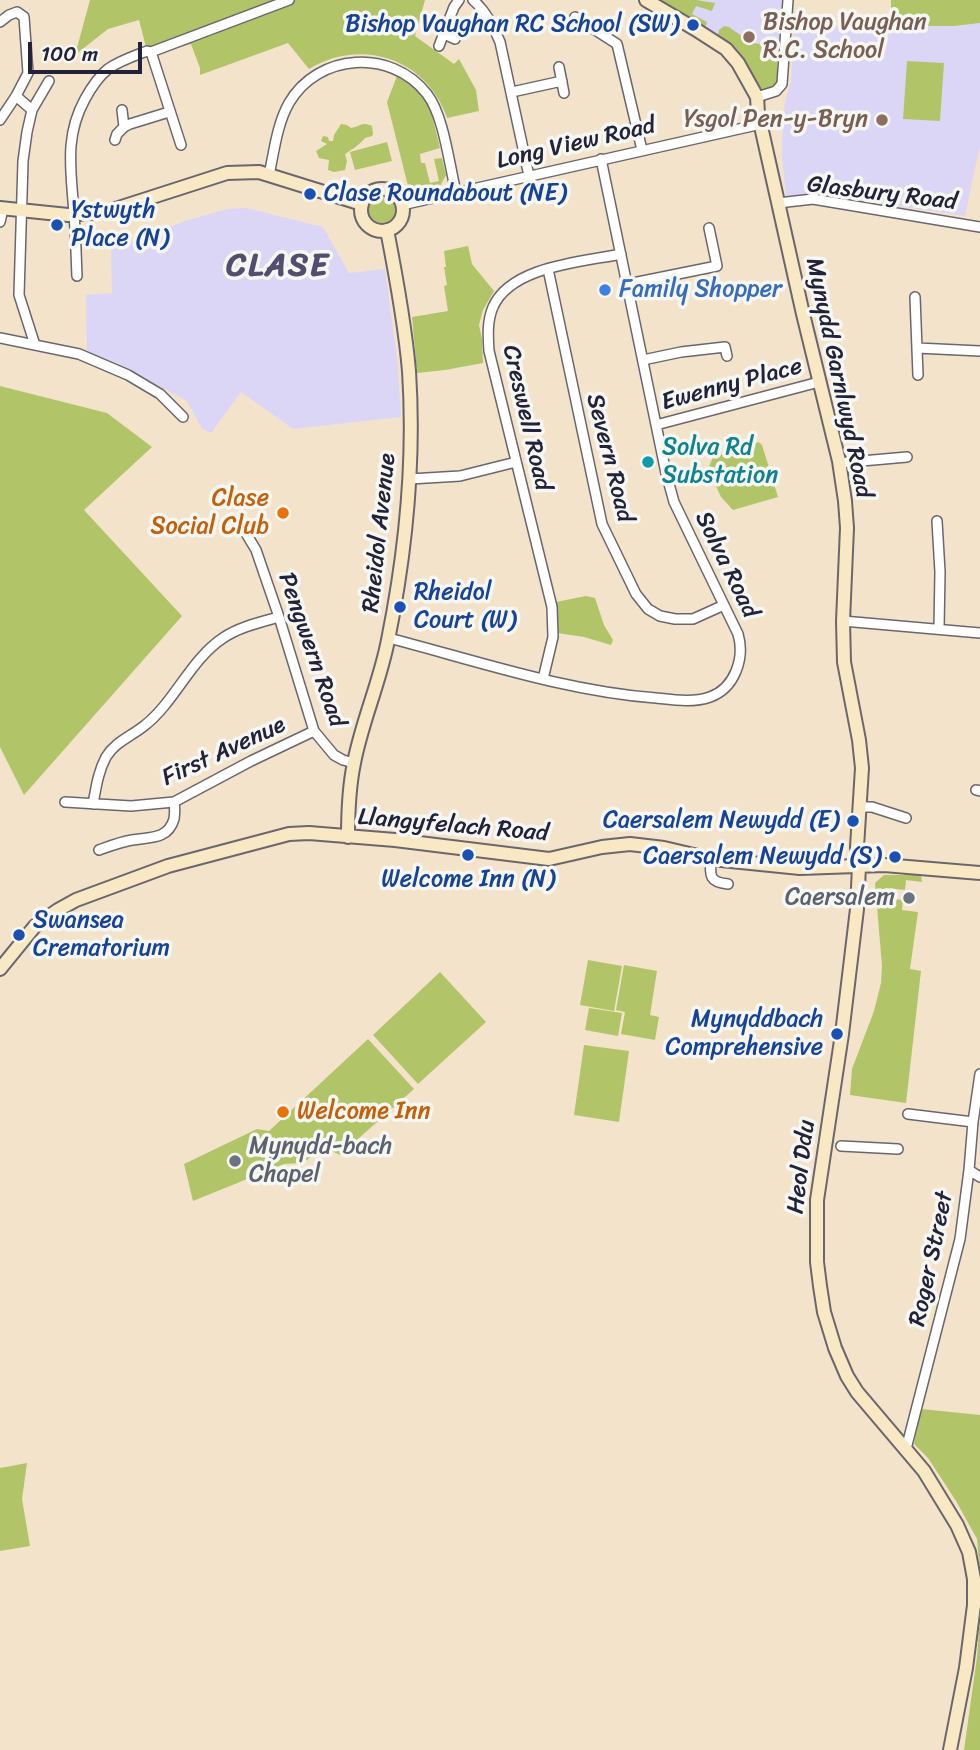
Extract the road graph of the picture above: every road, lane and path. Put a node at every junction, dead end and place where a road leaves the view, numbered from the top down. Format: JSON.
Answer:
{"nodes":[{"id":1,"x":289,"y":0,"type":"edge"},
{"id":2,"x":459,"y":0,"type":"edge"},
{"id":3,"x":473,"y":0,"type":"edge"},
{"id":4,"x":646,"y":0,"type":"edge"},
{"id":5,"x":788,"y":0,"type":"edge"},
{"id":6,"x":576,"y":18,"type":"dead end"},
{"id":7,"x":0,"y":22,"type":"edge"},
{"id":8,"x":444,"y":34,"type":"junction"},
{"id":9,"x":455,"y":39,"type":"dead end"},
{"id":10,"x":439,"y":46,"type":"dead end"},
{"id":11,"x":151,"y":52,"type":"junction"},
{"id":12,"x":559,"y":67,"type":"dead end"},
{"id":13,"x":49,"y":81,"type":"dead end"},
{"id":14,"x":562,"y":81,"type":"junction"},
{"id":15,"x":512,"y":92,"type":"junction"},
{"id":16,"x":564,"y":93,"type":"dead end"},
{"id":17,"x":16,"y":96,"type":"junction"},
{"id":18,"x":757,"y":97,"type":"junction"},
{"id":19,"x":32,"y":110,"type":"junction"},
{"id":20,"x":122,"y":110,"type":"dead end"},
{"id":21,"x":169,"y":111,"type":"junction"},
{"id":22,"x":0,"y":120,"type":"edge"},
{"id":23,"x":761,"y":124,"type":"junction"},
{"id":24,"x":124,"y":127,"type":"junction"},
{"id":25,"x":115,"y":140,"type":"dead end"},
{"id":26,"x":181,"y":145,"type":"dead end"},
{"id":27,"x":642,"y":150,"type":"junction"},
{"id":28,"x":601,"y":159,"type":"junction"},
{"id":29,"x":269,"y":175,"type":"junction"},
{"id":30,"x":529,"y":176,"type":"junction"},
{"id":31,"x":456,"y":192,"type":"junction"},
{"id":32,"x":778,"y":203,"type":"junction"},
{"id":33,"x":362,"y":204,"type":"junction"},
{"id":34,"x":402,"y":205,"type":"junction"},
{"id":35,"x":22,"y":211,"type":"junction"},
{"id":36,"x":1,"y":213,"type":"edge"},
{"id":37,"x":74,"y":214,"type":"junction"},
{"id":38,"x":980,"y":227,"type":"edge"},
{"id":39,"x":709,"y":228,"type":"dead end"},
{"id":40,"x":387,"y":230,"type":"junction"},
{"id":41,"x":621,"y":254,"type":"junction"},
{"id":42,"x":548,"y":269,"type":"junction"},
{"id":43,"x":77,"y":276,"type":"dead end"},
{"id":44,"x":628,"y":284,"type":"junction"},
{"id":45,"x":915,"y":297,"type":"dead end"},
{"id":46,"x":0,"y":338,"type":"edge"},
{"id":47,"x":35,"y":345,"type":"junction"},
{"id":48,"x":917,"y":348,"type":"junction"},
{"id":49,"x":980,"y":351,"type":"edge"},
{"id":50,"x":727,"y":356,"type":"dead end"},
{"id":51,"x":643,"y":360,"type":"junction"},
{"id":52,"x":918,"y":375,"type":"dead end"},
{"id":53,"x":819,"y":382,"type":"junction"},
{"id":54,"x":183,"y":417,"type":"dead end"},
{"id":55,"x":656,"y":425,"type":"junction"},
{"id":56,"x":907,"y":457,"type":"dead end"},
{"id":57,"x":516,"y":462,"type":"junction"},
{"id":58,"x":839,"y":463,"type":"junction"},
{"id":59,"x":410,"y":479,"type":"junction"},
{"id":60,"x":937,"y":521,"type":"dead end"},
{"id":61,"x":247,"y":535,"type":"dead end"},
{"id":62,"x":724,"y":605,"type":"junction"},
{"id":63,"x":279,"y":617,"type":"junction"},
{"id":64,"x":843,"y":621,"type":"junction"},
{"id":65,"x":939,"y":628,"type":"junction"},
{"id":66,"x":980,"y":633,"type":"edge"},
{"id":67,"x":389,"y":638,"type":"junction"},
{"id":68,"x":543,"y":679,"type":"junction"},
{"id":69,"x":314,"y":731,"type":"junction"},
{"id":70,"x":354,"y":763,"type":"junction"},
{"id":71,"x":65,"y":802,"type":"dead end"},
{"id":72,"x":174,"y":802,"type":"junction"},
{"id":73,"x":93,"y":804,"type":"junction"},
{"id":74,"x":860,"y":807,"type":"junction"},
{"id":75,"x":906,"y":818,"type":"dead end"},
{"id":76,"x":348,"y":837,"type":"junction"},
{"id":77,"x":99,"y":850,"type":"dead end"},
{"id":78,"x":712,"y":859,"type":"junction"},
{"id":79,"x":859,"y":866,"type":"junction"},
{"id":80,"x":980,"y":873,"type":"edge"},
{"id":81,"x":728,"y":884,"type":"dead end"},
{"id":82,"x":0,"y":969,"type":"edge"},
{"id":83,"x":980,"y":1074,"type":"edge"},
{"id":84,"x":925,"y":1104,"type":"dead end"},
{"id":85,"x":908,"y":1114,"type":"dead end"},
{"id":86,"x":924,"y":1116,"type":"junction"},
{"id":87,"x":973,"y":1122,"type":"junction"},
{"id":88,"x":841,"y":1146,"type":"dead end"},
{"id":89,"x":898,"y":1149,"type":"dead end"},
{"id":90,"x":969,"y":1170,"type":"junction"},
{"id":91,"x":980,"y":1177,"type":"edge"},
{"id":92,"x":906,"y":1449,"type":"junction"},
{"id":93,"x":950,"y":1750,"type":"edge"}],
"edges":[{"from":1,"to":11,"type":"street"},
{"from":2,"to":8,"type":"street"},
{"from":3,"to":15,"type":"street"},
{"from":4,"to":18,"type":"street"},
{"from":5,"to":18,"type":"street"},
{"from":6,"to":27,"type":"street"},
{"from":7,"to":17,"type":"street"},
{"from":8,"to":9,"type":"street"},
{"from":8,"to":10,"type":"street"},
{"from":11,"to":21,"type":"street"},
{"from":11,"to":37,"type":"street"},
{"from":12,"to":14,"type":"street"},
{"from":13,"to":19,"type":"street"},
{"from":14,"to":15,"type":"street"},
{"from":14,"to":16,"type":"street"},
{"from":15,"to":30,"type":"street"},
{"from":17,"to":19,"type":"street"},
{"from":17,"to":22,"type":"street"},
{"from":18,"to":23,"type":"street","name":"Mynydd Garnlwyd Road"},
{"from":19,"to":35,"type":"street"},
{"from":20,"to":24,"type":"street"},
{"from":21,"to":24,"type":"street"},
{"from":21,"to":26,"type":"street"},
{"from":23,"to":27,"type":"street","name":"Long View Road"},
{"from":23,"to":32,"type":"street","name":"Mynydd Garnlwyd Road"},
{"from":24,"to":25,"type":"street"},
{"from":27,"to":28,"type":"street","name":"Long View Road"},
{"from":28,"to":30,"type":"street","name":"Long View Road"},
{"from":28,"to":41,"type":"street","name":"Solva Road"},
{"from":29,"to":31,"type":"street"},
{"from":29,"to":33,"type":"street"},
{"from":29,"to":37,"type":"street"},
{"from":30,"to":31,"type":"street","name":"Long View Road"},
{"from":31,"to":34,"type":"street","name":"Long View Road"},
{"from":32,"to":38,"type":"street","name":"Glasbury Road"},
{"from":32,"to":53,"type":"street","name":"Mynydd Garnlwyd Road"},
{"from":33,"to":34,"type":"street"},
{"from":33,"to":40,"type":"street"},
{"from":34,"to":40,"type":"street"},
{"from":35,"to":36,"type":"street"},
{"from":35,"to":37,"type":"street"},
{"from":35,"to":47,"type":"street"},
{"from":37,"to":43,"type":"street"},
{"from":39,"to":44,"type":"street"},
{"from":40,"to":59,"type":"street","name":"Rheidol Avenue"},
{"from":41,"to":42,"type":"street","name":"Creswell Road"},
{"from":41,"to":44,"type":"street","name":"Solva Road"},
{"from":42,"to":57,"type":"street","name":"Creswell Road"},
{"from":42,"to":62,"type":"street","name":"Severn Road"},
{"from":44,"to":51,"type":"street","name":"Solva Road"},
{"from":45,"to":48,"type":"street"},
{"from":46,"to":47,"type":"street"},
{"from":47,"to":54,"type":"street"},
{"from":48,"to":49,"type":"street"},
{"from":48,"to":52,"type":"street"},
{"from":50,"to":51,"type":"street"},
{"from":51,"to":55,"type":"street","name":"Solva Road"},
{"from":53,"to":55,"type":"street","name":"Ewenny Place"},
{"from":53,"to":58,"type":"street","name":"Mynydd Garnlwyd Road"},
{"from":55,"to":62,"type":"street","name":"Solva Road"},
{"from":56,"to":58,"type":"street"},
{"from":57,"to":59,"type":"street"},
{"from":57,"to":68,"type":"street","name":"Creswell Road"},
{"from":58,"to":64,"type":"street","name":"Mynydd Garnlwyd Road"},
{"from":59,"to":67,"type":"street","name":"Rheidol Avenue"},
{"from":60,"to":65,"type":"street"},
{"from":61,"to":63,"type":"street","name":"Pengwern Road"},
{"from":62,"to":68,"type":"street","name":"Solva Road"},
{"from":63,"to":69,"type":"street","name":"Pengwern Road"},
{"from":63,"to":73,"type":"street"},
{"from":64,"to":65,"type":"street"},
{"from":64,"to":74,"type":"street","name":"Mynydd Garnlwyd Road"},
{"from":65,"to":66,"type":"street"},
{"from":67,"to":68,"type":"street","name":"Solva Road"},
{"from":67,"to":70,"type":"street","name":"Rheidol Avenue"},
{"from":69,"to":70,"type":"street","name":"Pengwern Road"},
{"from":69,"to":72,"type":"street","name":"First Avenue"},
{"from":70,"to":76,"type":"street","name":"Rheidol Avenue"},
{"from":71,"to":73,"type":"street","name":"First Avenue"},
{"from":72,"to":73,"type":"street","name":"First Avenue"},
{"from":72,"to":77,"type":"street"},
{"from":74,"to":75,"type":"street"},
{"from":74,"to":79,"type":"street","name":"Mynydd Garnlwyd Road"},
{"from":76,"to":78,"type":"street","name":"Llangyfelach Road"},
{"from":76,"to":82,"type":"street","name":"Llangyfelach Road"},
{"from":78,"to":79,"type":"street","name":"Llangyfelach Road"},
{"from":78,"to":81,"type":"street"},
{"from":79,"to":80,"type":"street","name":"Llangyfelach Road"},
{"from":79,"to":92,"type":"street","name":"Heol Ddu"},
{"from":83,"to":87,"type":"street","name":"Roger Street"},
{"from":84,"to":86,"type":"street"},
{"from":85,"to":86,"type":"street"},
{"from":86,"to":87,"type":"street"},
{"from":87,"to":90,"type":"street","name":"Roger Street"},
{"from":88,"to":89,"type":"street"},
{"from":90,"to":91,"type":"street"},
{"from":90,"to":92,"type":"street","name":"Roger Street"},
{"from":92,"to":93,"type":"street","name":"Heol Ddu"}]}
